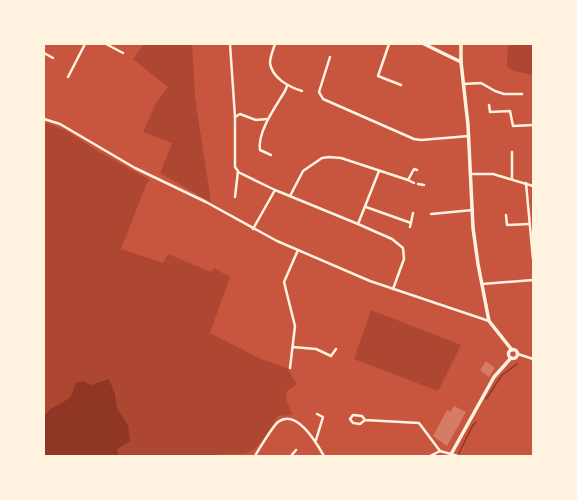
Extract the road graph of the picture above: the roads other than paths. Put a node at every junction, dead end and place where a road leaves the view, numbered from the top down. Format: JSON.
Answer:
{"nodes":[{"id":1,"x":85,"y":44,"type":"edge"},
{"id":2,"x":106,"y":44,"type":"edge"},
{"id":3,"x":230,"y":44,"type":"edge"},
{"id":4,"x":275,"y":44,"type":"edge"},
{"id":5,"x":389,"y":44,"type":"edge"},
{"id":6,"x":424,"y":44,"type":"edge"},
{"id":7,"x":461,"y":44,"type":"edge"},
{"id":8,"x":44,"y":53,"type":"edge"},
{"id":9,"x":123,"y":53,"type":"dead end"},
{"id":10,"x":330,"y":57,"type":"dead end"},
{"id":11,"x":53,"y":58,"type":"dead end"},
{"id":12,"x":461,"y":62,"type":"junction"},
{"id":13,"x":68,"y":77,"type":"dead end"},
{"id":14,"x":464,"y":84,"type":"junction"},
{"id":15,"x":401,"y":85,"type":"dead end"},
{"id":16,"x":287,"y":86,"type":"junction"},
{"id":17,"x":302,"y":91,"type":"dead end"},
{"id":18,"x":522,"y":94,"type":"dead end"},
{"id":19,"x":489,"y":105,"type":"dead end"},
{"id":20,"x":235,"y":117,"type":"junction"},
{"id":21,"x":44,"y":119,"type":"edge"},
{"id":22,"x":267,"y":119,"type":"junction"},
{"id":23,"x":533,"y":125,"type":"edge"},
{"id":24,"x":469,"y":136,"type":"junction"},
{"id":25,"x":512,"y":152,"type":"dead end"},
{"id":26,"x":271,"y":156,"type":"dead end"},
{"id":27,"x":417,"y":170,"type":"dead end"},
{"id":28,"x":238,"y":171,"type":"junction"},
{"id":29,"x":379,"y":171,"type":"junction"},
{"id":30,"x":470,"y":174,"type":"junction"},
{"id":31,"x":512,"y":178,"type":"junction"},
{"id":32,"x":408,"y":180,"type":"junction"},
{"id":33,"x":414,"y":183,"type":"dead end"},
{"id":34,"x":526,"y":183,"type":"junction"},
{"id":35,"x":418,"y":184,"type":"dead end"},
{"id":36,"x":424,"y":185,"type":"dead end"},
{"id":37,"x":533,"y":186,"type":"edge"},
{"id":38,"x":275,"y":190,"type":"junction"},
{"id":39,"x":290,"y":196,"type":"junction"},
{"id":40,"x":235,"y":197,"type":"dead end"},
{"id":41,"x":366,"y":207,"type":"junction"},
{"id":42,"x":473,"y":210,"type":"junction"},
{"id":43,"x":413,"y":213,"type":"dead end"},
{"id":44,"x":431,"y":214,"type":"dead end"},
{"id":45,"x":506,"y":215,"type":"dead end"},
{"id":46,"x":411,"y":223,"type":"junction"},
{"id":47,"x":358,"y":224,"type":"junction"},
{"id":48,"x":529,"y":224,"type":"junction"},
{"id":49,"x":410,"y":227,"type":"dead end"},
{"id":50,"x":531,"y":228,"type":"edge"},
{"id":51,"x":253,"y":229,"type":"junction"},
{"id":52,"x":298,"y":250,"type":"junction"},
{"id":53,"x":533,"y":259,"type":"edge"},
{"id":54,"x":533,"y":280,"type":"edge"},
{"id":55,"x":481,"y":284,"type":"junction"},
{"id":56,"x":393,"y":289,"type":"junction"},
{"id":57,"x":490,"y":321,"type":"junction"},
{"id":58,"x":293,"y":347,"type":"junction"},
{"id":59,"x":336,"y":349,"type":"dead end"},
{"id":60,"x":512,"y":350,"type":"junction"},
{"id":61,"x":518,"y":354,"type":"junction"},
{"id":62,"x":510,"y":358,"type":"junction"},
{"id":63,"x":533,"y":359,"type":"edge"},
{"id":64,"x":290,"y":368,"type":"dead end"},
{"id":65,"x":317,"y":414,"type":"dead end"},
{"id":66,"x":366,"y":420,"type":"junction"},
{"id":67,"x":316,"y":440,"type":"junction"},
{"id":68,"x":296,"y":450,"type":"dead end"},
{"id":69,"x":440,"y":451,"type":"junction"},
{"id":70,"x":454,"y":455,"type":"edge"},
{"id":71,"x":255,"y":456,"type":"edge"},
{"id":72,"x":291,"y":456,"type":"edge"},
{"id":73,"x":324,"y":456,"type":"edge"},
{"id":74,"x":430,"y":456,"type":"edge"}],
"edges":[{"from":1,"to":13,"type":"street"},
{"from":2,"to":9,"type":"street"},
{"from":3,"to":20,"type":"street"},
{"from":4,"to":16,"type":"street"},
{"from":5,"to":15,"type":"street"},
{"from":6,"to":12,"type":"main road"},
{"from":7,"to":12,"type":"main road"},
{"from":8,"to":11,"type":"street"},
{"from":10,"to":24,"type":"street"},
{"from":12,"to":14,"type":"main road"},
{"from":14,"to":18,"type":"street"},
{"from":14,"to":24,"type":"main road"},
{"from":16,"to":17,"type":"street"},
{"from":16,"to":22,"type":"street"},
{"from":19,"to":23,"type":"street"},
{"from":20,"to":22,"type":"street"},
{"from":20,"to":28,"type":"street"},
{"from":21,"to":51,"type":"street"},
{"from":22,"to":26,"type":"street"},
{"from":24,"to":30,"type":"main road"},
{"from":25,"to":31,"type":"street"},
{"from":27,"to":32,"type":"street"},
{"from":28,"to":38,"type":"street"},
{"from":28,"to":40,"type":"street"},
{"from":29,"to":32,"type":"street"},
{"from":29,"to":39,"type":"street"},
{"from":29,"to":41,"type":"street"},
{"from":30,"to":31,"type":"street"},
{"from":30,"to":42,"type":"main road"},
{"from":31,"to":34,"type":"street"},
{"from":32,"to":33,"type":"street"},
{"from":34,"to":37,"type":"street"},
{"from":34,"to":48,"type":"street"},
{"from":35,"to":36,"type":"street"},
{"from":38,"to":39,"type":"street"},
{"from":38,"to":51,"type":"street"},
{"from":39,"to":47,"type":"street"},
{"from":41,"to":46,"type":"street"},
{"from":41,"to":47,"type":"street"},
{"from":42,"to":44,"type":"street"},
{"from":42,"to":55,"type":"main road"},
{"from":43,"to":46,"type":"street"},
{"from":45,"to":48,"type":"street"},
{"from":46,"to":49,"type":"street"},
{"from":47,"to":56,"type":"street"},
{"from":48,"to":50,"type":"street"},
{"from":50,"to":53,"type":"street"},
{"from":51,"to":52,"type":"street"},
{"from":52,"to":56,"type":"street"},
{"from":52,"to":58,"type":"street"},
{"from":54,"to":55,"type":"street"},
{"from":55,"to":57,"type":"main road"},
{"from":56,"to":57,"type":"street"},
{"from":57,"to":60,"type":"main road"},
{"from":58,"to":59,"type":"street"},
{"from":58,"to":64,"type":"street"},
{"from":60,"to":61,"type":"main road"},
{"from":60,"to":62,"type":"main road"},
{"from":61,"to":62,"type":"main road"},
{"from":61,"to":63,"type":"street"},
{"from":62,"to":70,"type":"main road"},
{"from":65,"to":67,"type":"street"},
{"from":66,"to":66,"type":"street"},
{"from":66,"to":69,"type":"street"},
{"from":67,"to":71,"type":"street"},
{"from":67,"to":73,"type":"street"},
{"from":68,"to":72,"type":"street"},
{"from":69,"to":70,"type":"street"},
{"from":69,"to":74,"type":"street"}]}
